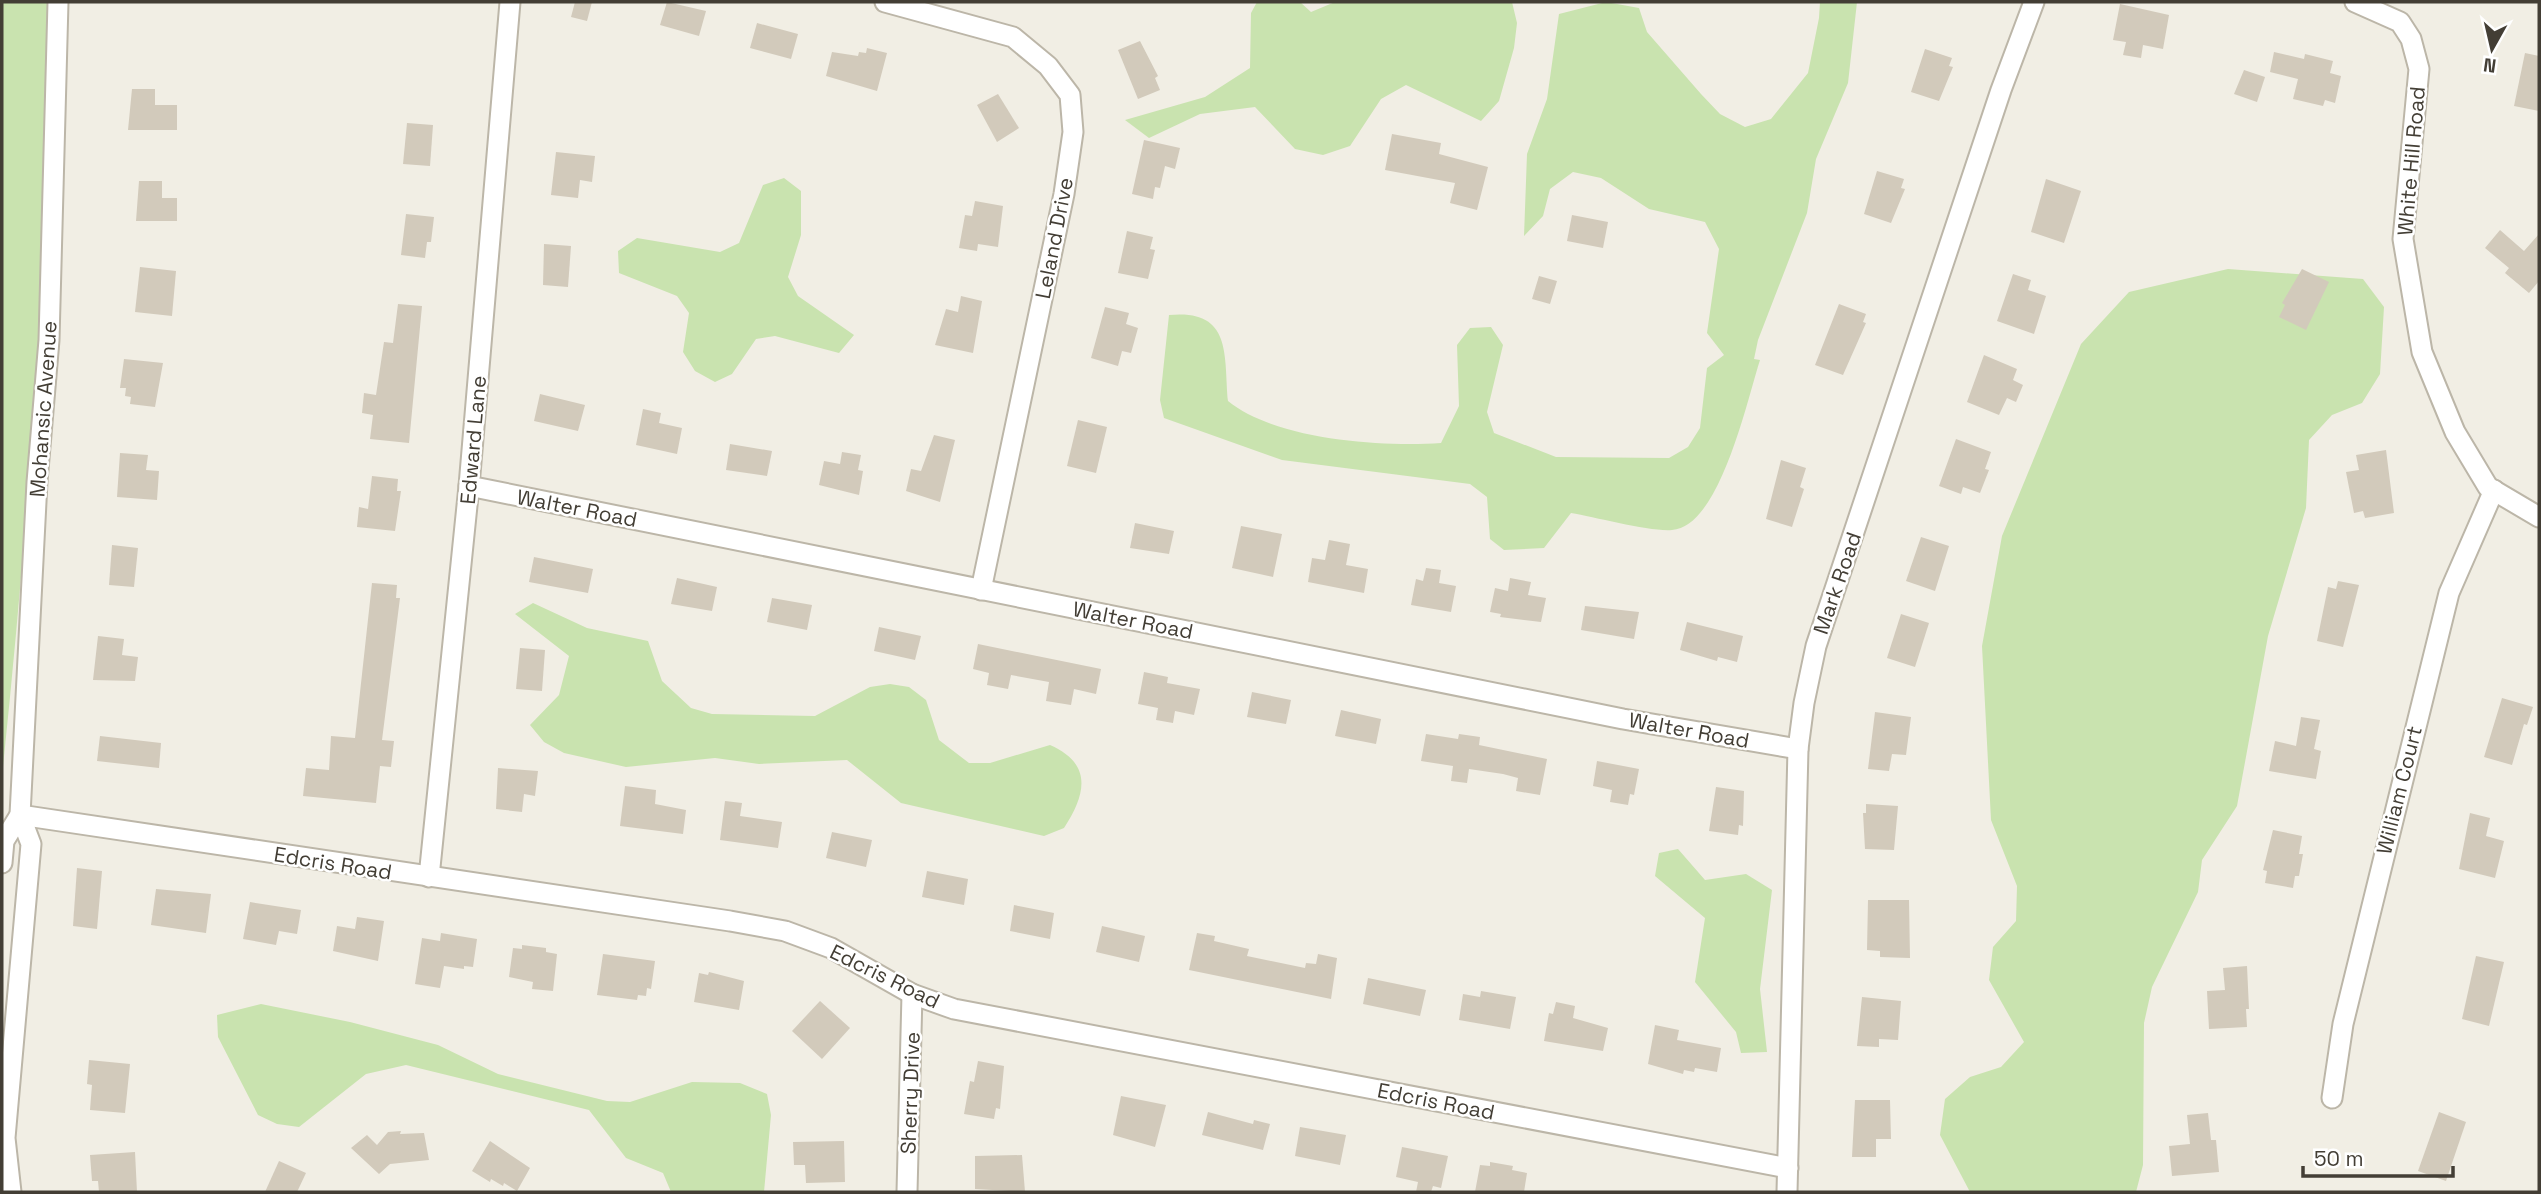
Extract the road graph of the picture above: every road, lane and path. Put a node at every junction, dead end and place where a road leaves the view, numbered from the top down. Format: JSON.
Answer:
{"nodes":[{"id":1,"x":58,"y":2,"type":"edge"},
{"id":2,"x":510,"y":2,"type":"edge"},
{"id":3,"x":885,"y":2,"type":"edge"},
{"id":4,"x":2034,"y":2,"type":"edge"},
{"id":5,"x":2355,"y":2,"type":"edge"},
{"id":6,"x":469,"y":486,"type":"junction"},
{"id":7,"x":2494,"y":490,"type":"junction"},
{"id":8,"x":2539,"y":517,"type":"edge"},
{"id":9,"x":981,"y":590,"type":"junction"},
{"id":10,"x":1798,"y":749,"type":"junction"},
{"id":11,"x":20,"y":816,"type":"junction"},
{"id":12,"x":2,"y":863,"type":"edge"},
{"id":13,"x":429,"y":877,"type":"junction"},
{"id":14,"x":912,"y":994,"type":"junction"},
{"id":15,"x":2332,"y":1098,"type":"dead end"},
{"id":16,"x":1788,"y":1168,"type":"junction"},
{"id":17,"x":11,"y":1192,"type":"edge"},
{"id":18,"x":907,"y":1192,"type":"edge"},
{"id":19,"x":1787,"y":1192,"type":"edge"}],
"edges":[{"from":1,"to":11,"type":"street","name":"Mohansic Avenue"},
{"from":2,"to":6,"type":"street","name":"Edward Lane"},
{"from":3,"to":9,"type":"street","name":"Leland Drive"},
{"from":4,"to":10,"type":"street","name":"Mark Road"},
{"from":5,"to":7,"type":"street","name":"White Hill Road"},
{"from":6,"to":9,"type":"street","name":"Walter Road"},
{"from":6,"to":13,"type":"street","name":"Edward Lane"},
{"from":7,"to":8,"type":"street","name":"White Hill Road"},
{"from":7,"to":15,"type":"street","name":"William Court"},
{"from":9,"to":10,"type":"street","name":"Walter Road"},
{"from":10,"to":16,"type":"street","name":"Mark Road"},
{"from":11,"to":12,"type":"street","name":"Mohansic Avenue"},
{"from":11,"to":13,"type":"street","name":"Edcris Road"},
{"from":11,"to":17,"type":"street","name":"Mohansic Avenue"},
{"from":13,"to":14,"type":"street","name":"Edcris Road"},
{"from":14,"to":16,"type":"street","name":"Edcris Road"},
{"from":14,"to":18,"type":"street","name":"Sherry Drive"},
{"from":16,"to":19,"type":"street","name":"Mark Road"}]}
